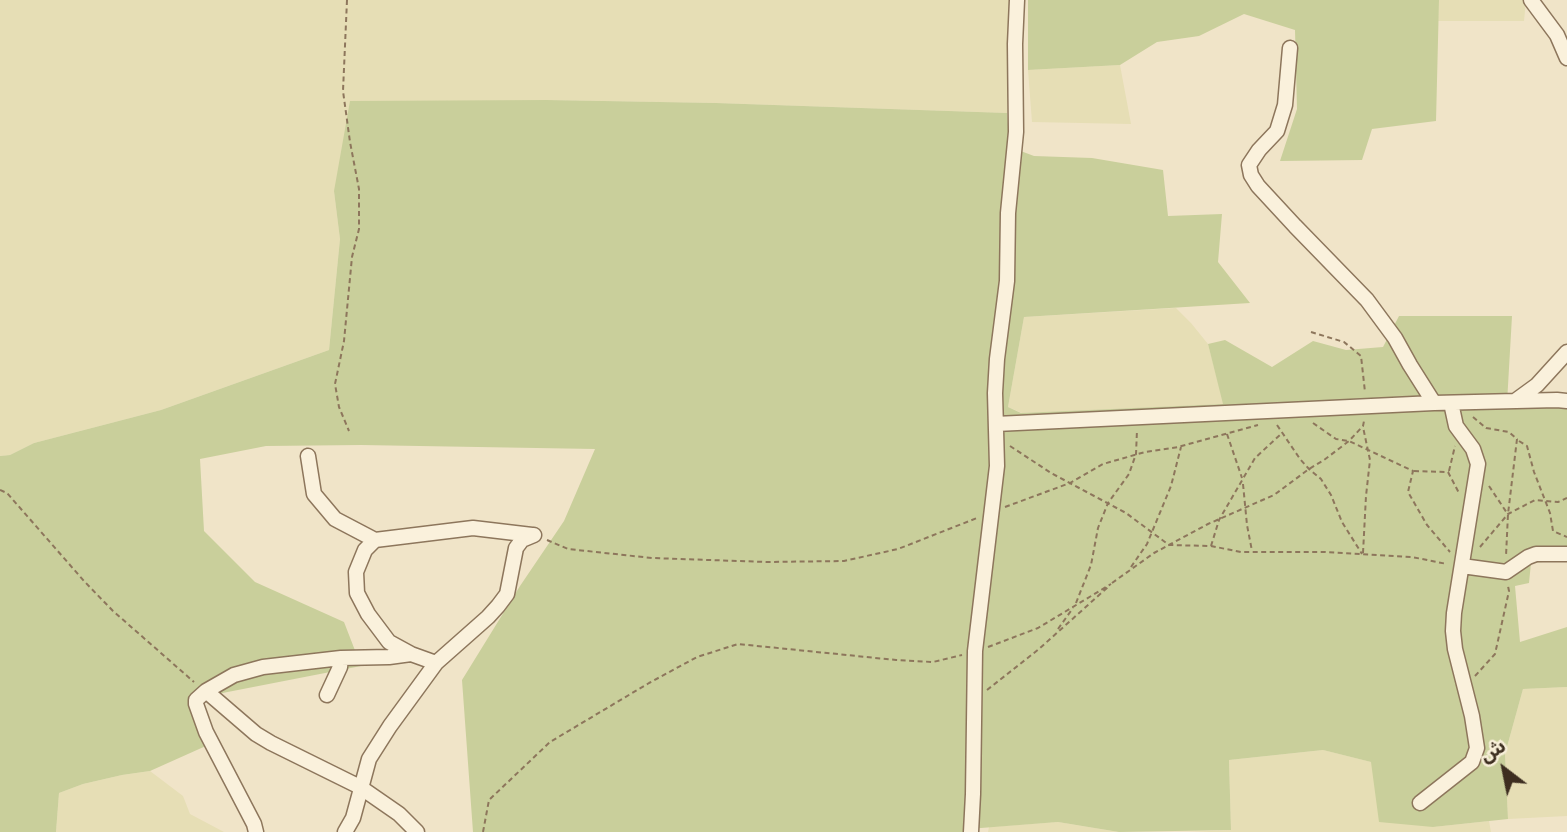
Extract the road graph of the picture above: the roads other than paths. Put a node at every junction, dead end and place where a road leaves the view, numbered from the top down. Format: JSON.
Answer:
{"nodes":[{"id":1,"x":1017,"y":0,"type":"edge"},
{"id":2,"x":1531,"y":0,"type":"edge"},
{"id":3,"x":1290,"y":48,"type":"dead end"},
{"id":4,"x":1567,"y":58,"type":"edge"},
{"id":5,"x":1567,"y":352,"type":"edge"},
{"id":6,"x":1515,"y":401,"type":"junction"},
{"id":7,"x":1567,"y":401,"type":"edge"},
{"id":8,"x":1434,"y":402,"type":"junction"},
{"id":9,"x":1451,"y":402,"type":"junction"},
{"id":10,"x":996,"y":431,"type":"junction"},
{"id":11,"x":308,"y":456,"type":"dead end"},
{"id":12,"x":375,"y":540,"type":"junction"},
{"id":13,"x":1567,"y":554,"type":"edge"},
{"id":14,"x":1462,"y":566,"type":"junction"},
{"id":15,"x":411,"y":654,"type":"junction"},
{"id":16,"x":341,"y":658,"type":"junction"},
{"id":17,"x":436,"y":663,"type":"junction"},
{"id":18,"x":206,"y":691,"type":"junction"},
{"id":19,"x":327,"y":695,"type":"dead end"},
{"id":20,"x":360,"y":787,"type":"junction"},
{"id":21,"x":1420,"y":803,"type":"dead end"},
{"id":22,"x":256,"y":832,"type":"edge"},
{"id":23,"x":345,"y":832,"type":"edge"},
{"id":24,"x":417,"y":832,"type":"edge"},
{"id":25,"x":971,"y":832,"type":"edge"}],
"edges":[{"from":1,"to":10,"type":"street"},
{"from":2,"to":4,"type":"street"},
{"from":3,"to":8,"type":"street"},
{"from":5,"to":6,"type":"street"},
{"from":6,"to":7,"type":"street"},
{"from":6,"to":9,"type":"street"},
{"from":8,"to":9,"type":"street"},
{"from":8,"to":10,"type":"street"},
{"from":9,"to":14,"type":"street"},
{"from":10,"to":25,"type":"street"},
{"from":11,"to":12,"type":"street"},
{"from":12,"to":15,"type":"street"},
{"from":12,"to":17,"type":"street"},
{"from":13,"to":14,"type":"street"},
{"from":14,"to":21,"type":"street"},
{"from":15,"to":16,"type":"street"},
{"from":15,"to":17,"type":"street"},
{"from":16,"to":18,"type":"street"},
{"from":16,"to":19,"type":"street"},
{"from":17,"to":20,"type":"street"},
{"from":18,"to":20,"type":"street"},
{"from":18,"to":22,"type":"street"},
{"from":20,"to":23,"type":"street"},
{"from":20,"to":24,"type":"street"}]}
